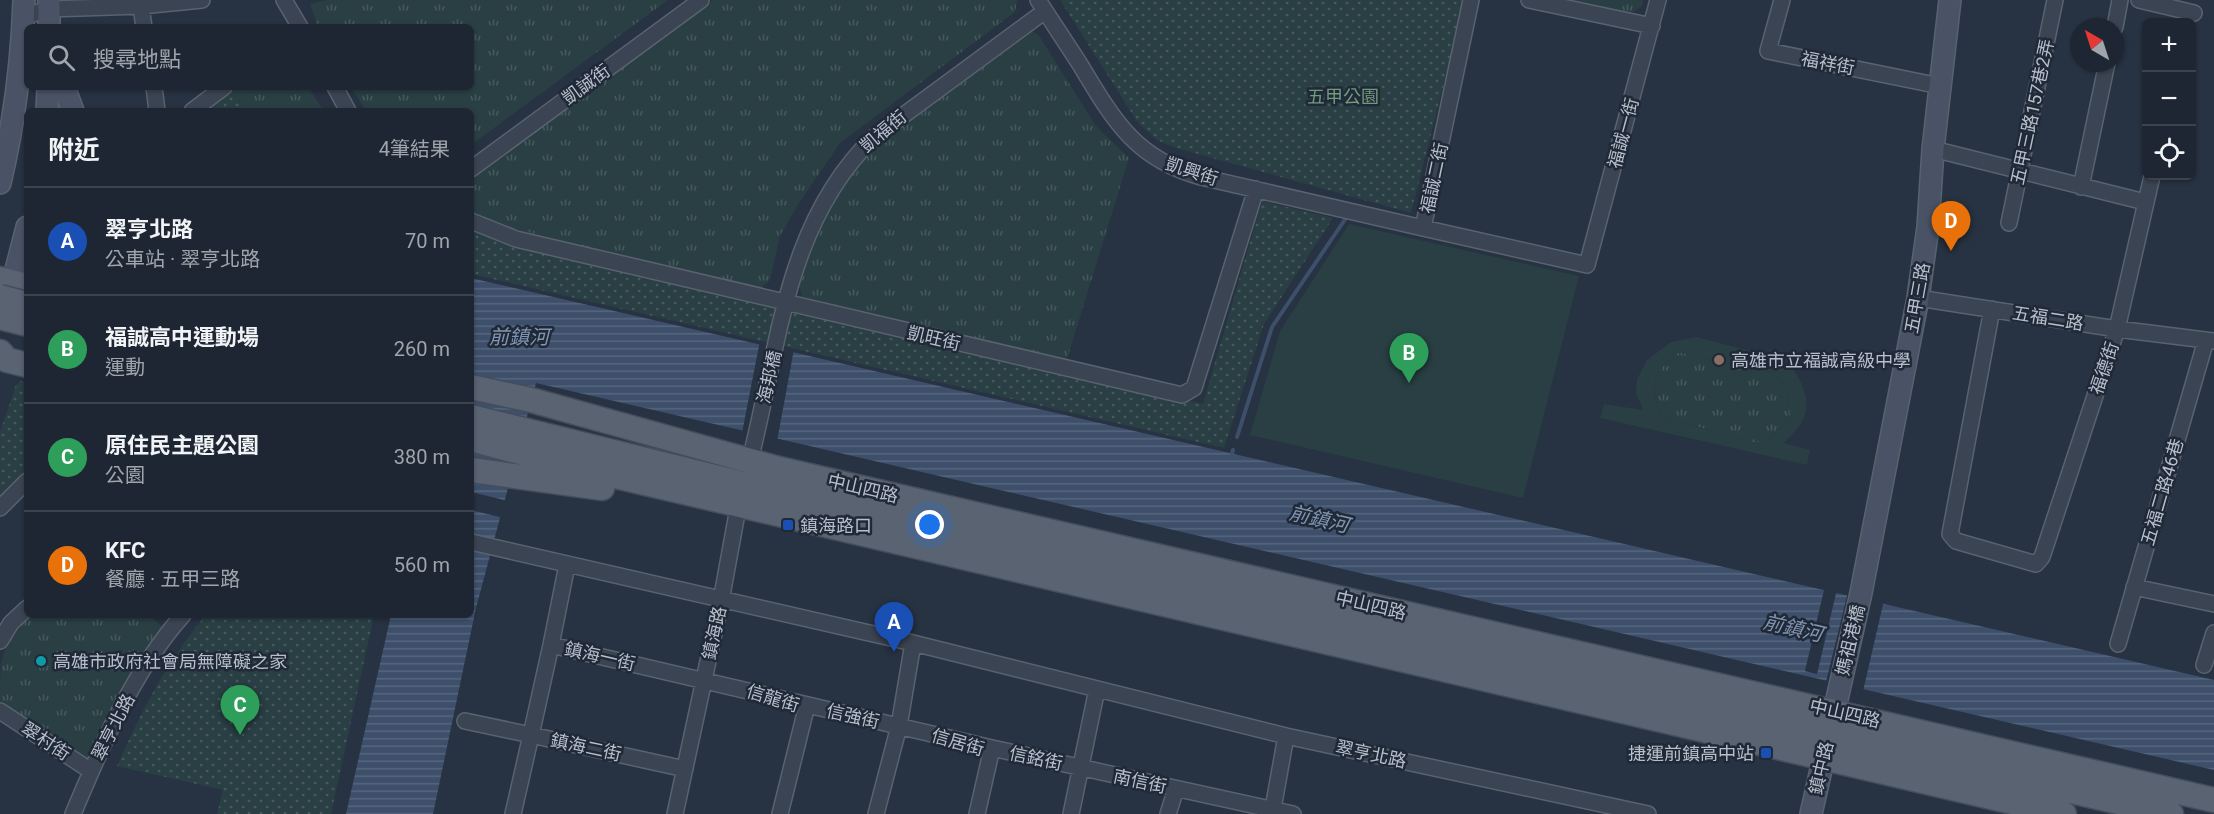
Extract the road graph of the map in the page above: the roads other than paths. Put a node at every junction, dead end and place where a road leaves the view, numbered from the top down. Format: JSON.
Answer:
{"nodes":[{"id":1,"x":202,"y":0,"type":"edge"},
{"id":2,"x":284,"y":0,"type":"edge"},
{"id":3,"x":701,"y":0,"type":"edge"},
{"id":4,"x":1472,"y":0,"type":"edge"},
{"id":5,"x":1529,"y":0,"type":"edge"},
{"id":6,"x":1659,"y":0,"type":"edge"},
{"id":7,"x":1782,"y":0,"type":"edge"},
{"id":8,"x":1950,"y":0,"type":"edge"},
{"id":9,"x":2055,"y":0,"type":"edge"},
{"id":10,"x":2120,"y":0,"type":"edge"},
{"id":11,"x":2139,"y":0,"type":"edge"},
{"id":12,"x":141,"y":3,"type":"edge"},
{"id":13,"x":1042,"y":5,"type":"edge"},
{"id":14,"x":23,"y":8,"type":"edge"},
{"id":15,"x":49,"y":12,"type":"edge"},
{"id":16,"x":2194,"y":12,"type":"edge"},
{"id":17,"x":2117,"y":18,"type":"edge"},
{"id":18,"x":144,"y":24,"type":"edge"},
{"id":19,"x":298,"y":24,"type":"edge"},
{"id":20,"x":1652,"y":26,"type":"junction"},
{"id":21,"x":2105,"y":72,"type":"edge"},
{"id":22,"x":1940,"y":86,"type":"junction"},
{"id":23,"x":48,"y":90,"type":"edge"},
{"id":24,"x":65,"y":90,"type":"edge"},
{"id":25,"x":154,"y":90,"type":"edge"},
{"id":26,"x":220,"y":90,"type":"edge"},
{"id":27,"x":337,"y":90,"type":"edge"},
{"id":28,"x":47,"y":108,"type":"edge"},
{"id":29,"x":72,"y":108,"type":"edge"},
{"id":30,"x":157,"y":108,"type":"edge"},
{"id":31,"x":196,"y":108,"type":"edge"},
{"id":32,"x":346,"y":108,"type":"edge"},
{"id":33,"x":1933,"y":149,"type":"junction"},
{"id":34,"x":474,"y":167,"type":"edge"},
{"id":35,"x":2020,"y":169,"type":"junction"},
{"id":36,"x":2151,"y":180,"type":"edge"},
{"id":37,"x":0,"y":183,"type":"edge"},
{"id":38,"x":2081,"y":187,"type":"junction"},
{"id":39,"x":1256,"y":189,"type":"junction"},
{"id":40,"x":2145,"y":202,"type":"junction"},
{"id":41,"x":474,"y":222,"type":"edge"},
{"id":42,"x":2009,"y":224,"type":"dead end"},
{"id":43,"x":1423,"y":228,"type":"junction"},
{"id":44,"x":24,"y":240,"type":"edge"},
{"id":45,"x":1587,"y":266,"type":"joint"},
{"id":46,"x":13,"y":284,"type":"edge"},
{"id":47,"x":1918,"y":298,"type":"junction"},
{"id":48,"x":24,"y":300,"type":"edge"},
{"id":49,"x":786,"y":303,"type":"junction"},
{"id":50,"x":1992,"y":309,"type":"junction"},
{"id":51,"x":0,"y":317,"type":"edge"},
{"id":52,"x":24,"y":323,"type":"edge"},
{"id":53,"x":0,"y":324,"type":"edge"},
{"id":54,"x":2117,"y":329,"type":"junction"},
{"id":55,"x":2210,"y":341,"type":"edge"},
{"id":56,"x":0,"y":347,"type":"edge"},
{"id":57,"x":0,"y":352,"type":"edge"},
{"id":58,"x":24,"y":353,"type":"edge"},
{"id":59,"x":24,"y":363,"type":"edge"},
{"id":60,"x":474,"y":388,"type":"edge"},
{"id":61,"x":474,"y":407,"type":"edge"},
{"id":62,"x":474,"y":419,"type":"edge"},
{"id":63,"x":474,"y":440,"type":"edge"},
{"id":64,"x":519,"y":448,"type":"junction"},
{"id":65,"x":474,"y":452,"type":"edge"},
{"id":66,"x":751,"y":456,"type":"junction"},
{"id":67,"x":474,"y":469,"type":"edge"},
{"id":68,"x":24,"y":484,"type":"edge"},
{"id":69,"x":739,"y":502,"type":"junction"},
{"id":70,"x":0,"y":508,"type":"edge"},
{"id":71,"x":474,"y":543,"type":"edge"},
{"id":72,"x":567,"y":564,"type":"junction"},
{"id":73,"x":2134,"y":587,"type":"junction"},
{"id":74,"x":1861,"y":593,"type":"joint"},
{"id":75,"x":721,"y":601,"type":"junction"},
{"id":76,"x":2214,"y":604,"type":"edge"},
{"id":77,"x":24,"y":611,"type":"edge"},
{"id":78,"x":180,"y":618,"type":"edge"},
{"id":79,"x":2214,"y":633,"type":"edge"},
{"id":80,"x":0,"y":641,"type":"edge"},
{"id":81,"x":913,"y":643,"type":"junction"},
{"id":82,"x":2118,"y":644,"type":"dead end"},
{"id":83,"x":551,"y":645,"type":"junction"},
{"id":84,"x":2204,"y":665,"type":"dead end"},
{"id":85,"x":704,"y":679,"type":"junction"},
{"id":86,"x":1839,"y":687,"type":"joint"},
{"id":87,"x":1096,"y":689,"type":"junction"},
{"id":88,"x":807,"y":705,"type":"junction"},
{"id":89,"x":0,"y":711,"type":"edge"},
{"id":90,"x":465,"y":721,"type":"dead end"},
{"id":91,"x":899,"y":726,"type":"junction"},
{"id":92,"x":531,"y":735,"type":"junction"},
{"id":93,"x":1286,"y":736,"type":"junction"},
{"id":94,"x":1827,"y":743,"type":"junction"},
{"id":95,"x":992,"y":748,"type":"junction"},
{"id":96,"x":1080,"y":768,"type":"junction"},
{"id":97,"x":685,"y":769,"type":"junction"},
{"id":98,"x":91,"y":771,"type":"junction"},
{"id":99,"x":1176,"y":789,"type":"junction"},
{"id":100,"x":2214,"y":800,"type":"edge"},
{"id":101,"x":1591,"y":808,"type":"edge"},
{"id":102,"x":1272,"y":812,"type":"edge"},
{"id":103,"x":72,"y":814,"type":"edge"},
{"id":104,"x":513,"y":814,"type":"edge"},
{"id":105,"x":675,"y":814,"type":"edge"},
{"id":106,"x":780,"y":814,"type":"edge"},
{"id":107,"x":876,"y":814,"type":"edge"},
{"id":108,"x":977,"y":814,"type":"edge"},
{"id":109,"x":1071,"y":814,"type":"edge"},
{"id":110,"x":1168,"y":814,"type":"edge"},
{"id":111,"x":1293,"y":814,"type":"edge"},
{"id":112,"x":1648,"y":814,"type":"edge"},
{"id":113,"x":1811,"y":814,"type":"edge"},
{"id":114,"x":2000,"y":814,"type":"edge"},
{"id":115,"x":2064,"y":814,"type":"edge"},
{"id":116,"x":2171,"y":814,"type":"edge"}],
"edges":[{"from":1,"to":12,"type":"street"},
{"from":2,"to":19,"type":"street"},
{"from":3,"to":34,"type":"street","name":"凱誠街"},
{"from":4,"to":43,"type":"street","name":"福誠二街"},
{"from":5,"to":20,"type":"street"},
{"from":6,"to":20,"type":"street","name":"福誠一街"},
{"from":7,"to":22,"type":"street","name":"福祥街"},
{"from":8,"to":22,"type":"main road","name":"五甲三路"},
{"from":9,"to":35,"type":"street","name":"五甲三路157巷2弄"},
{"from":10,"to":17,"type":"street"},
{"from":11,"to":16,"type":"street"},
{"from":12,"to":15,"type":"street"},
{"from":12,"to":18,"type":"street"},
{"from":13,"to":39,"type":"street","name":"凱興街"},
{"from":13,"to":49,"type":"street","name":"凱福街"},
{"from":14,"to":15,"type":"street"},
{"from":14,"to":37,"type":"main road"},
{"from":20,"to":45,"type":"street","name":"福誠一街"},
{"from":21,"to":38,"type":"street"},
{"from":22,"to":33,"type":"main road","name":"五甲三路"},
{"from":23,"to":28,"type":"main road"},
{"from":24,"to":29,"type":"main road"},
{"from":25,"to":30,"type":"street"},
{"from":26,"to":31,"type":"street"},
{"from":27,"to":32,"type":"street"},
{"from":33,"to":35,"type":"street"},
{"from":33,"to":47,"type":"main road","name":"五甲三路"},
{"from":35,"to":38,"type":"street"},
{"from":35,"to":42,"type":"street","name":"五甲三路157巷2弄"},
{"from":36,"to":40,"type":"street","name":"福德街"},
{"from":38,"to":40,"type":"street"},
{"from":39,"to":43,"type":"street","name":"凱興街"},
{"from":39,"to":49,"type":"street","name":"凱旺街"},
{"from":40,"to":54,"type":"street","name":"福德街"},
{"from":41,"to":49,"type":"street","name":"凱旺街"},
{"from":43,"to":45,"type":"street","name":"福誠二街"},
{"from":44,"to":46,"type":"main road"},
{"from":46,"to":48,"type":"main road","bridge":true},
{"from":46,"to":53,"type":"main road"},
{"from":47,"to":50,"type":"street","name":"五福二路"},
{"from":47,"to":74,"type":"main road","name":"五甲三路"},
{"from":49,"to":66,"type":"street","name":"海邦橋"},
{"from":50,"to":54,"type":"street","name":"五福二路"},
{"from":50,"to":54,"type":"street","name":"福德街"},
{"from":51,"to":52,"type":"main road","bridge":true},
{"from":54,"to":55,"type":"street","name":"五福二路"},
{"from":55,"to":73,"type":"street","name":"五福二路46巷"},
{"from":56,"to":58,"type":"main road"},
{"from":57,"to":59,"type":"main road"},
{"from":60,"to":66,"type":"main road","name":"中山四路"},
{"from":61,"to":64,"type":"main road"},
{"from":62,"to":64,"type":"main road"},
{"from":63,"to":64,"type":"main road"},
{"from":64,"to":65,"type":"main road"},
{"from":64,"to":67,"type":"main road"},
{"from":64,"to":69,"type":"main road","name":"中山四路"},
{"from":64,"to":69,"type":"main road","name":"中山四路"},
{"from":64,"to":69,"type":"main road","name":"中山四路"},
{"from":66,"to":69,"type":"street","name":"鎮海路"},
{"from":66,"to":94,"type":"main road","name":"中山四路"},
{"from":68,"to":70,"type":"street"},
{"from":69,"to":75,"type":"street","name":"鎮海路"},
{"from":69,"to":94,"type":"main road","name":"中山四路"},
{"from":69,"to":94,"type":"main road","name":"中山四路"},
{"from":71,"to":72,"type":"street","name":"翠亨北路"},
{"from":72,"to":75,"type":"street","name":"翠亨北路"},
{"from":72,"to":83,"type":"street"},
{"from":73,"to":76,"type":"street"},
{"from":73,"to":82,"type":"street","name":"五福二路46巷"},
{"from":74,"to":86,"type":"main road","name":"媽祖港橋"},
{"from":75,"to":81,"type":"street","name":"翠亨北路"},
{"from":75,"to":85,"type":"street","name":"鎮海路"},
{"from":77,"to":80,"type":"street"},
{"from":78,"to":98,"type":"street","name":"翠亨北路"},
{"from":79,"to":84,"type":"street"},
{"from":81,"to":87,"type":"street","name":"翠亨北路"},
{"from":81,"to":91,"type":"street","name":"信強街"},
{"from":83,"to":85,"type":"street","name":"鎮海一街"},
{"from":83,"to":92,"type":"street","name":"鎮海一街"},
{"from":85,"to":88,"type":"street","name":"信龍街"},
{"from":85,"to":97,"type":"street","name":"鎮海路"},
{"from":86,"to":94,"type":"main road","name":"鎮中路"},
{"from":87,"to":93,"type":"street","name":"翠亨北路"},
{"from":87,"to":96,"type":"street","name":"信銘街"},
{"from":88,"to":91,"type":"street","name":"信強街"},
{"from":88,"to":106,"type":"street","name":"信龍街"},
{"from":89,"to":98,"type":"street","name":"翠村街"},
{"from":90,"to":92,"type":"street"},
{"from":91,"to":95,"type":"street","name":"信居街"},
{"from":91,"to":107,"type":"street","name":"信強街"},
{"from":92,"to":97,"type":"street","name":"鎮海二街"},
{"from":92,"to":104,"type":"street","name":"鎮海二街"},
{"from":93,"to":101,"type":"street","name":"翠亨北路"},
{"from":93,"to":102,"type":"street"},
{"from":94,"to":100,"type":"main road","name":"中山四路"},
{"from":94,"to":113,"type":"main road","name":"鎮中路"},
{"from":94,"to":114,"type":"main road","name":"中山四路"},
{"from":94,"to":115,"type":"main road","name":"中山四路"},
{"from":94,"to":116,"type":"main road","name":"中山四路"},
{"from":95,"to":96,"type":"street","name":"信銘街"},
{"from":95,"to":108,"type":"street","name":"信居街"},
{"from":96,"to":99,"type":"street","name":"南信街"},
{"from":96,"to":109,"type":"street","name":"信銘街"},
{"from":97,"to":105,"type":"street","name":"鎮海路"},
{"from":98,"to":103,"type":"street","name":"翠亨北路"},
{"from":99,"to":102,"type":"street"},
{"from":99,"to":110,"type":"street","name":"南信街"},
{"from":101,"to":112,"type":"street","name":"翠亨北路"},
{"from":102,"to":111,"type":"street"}]}
